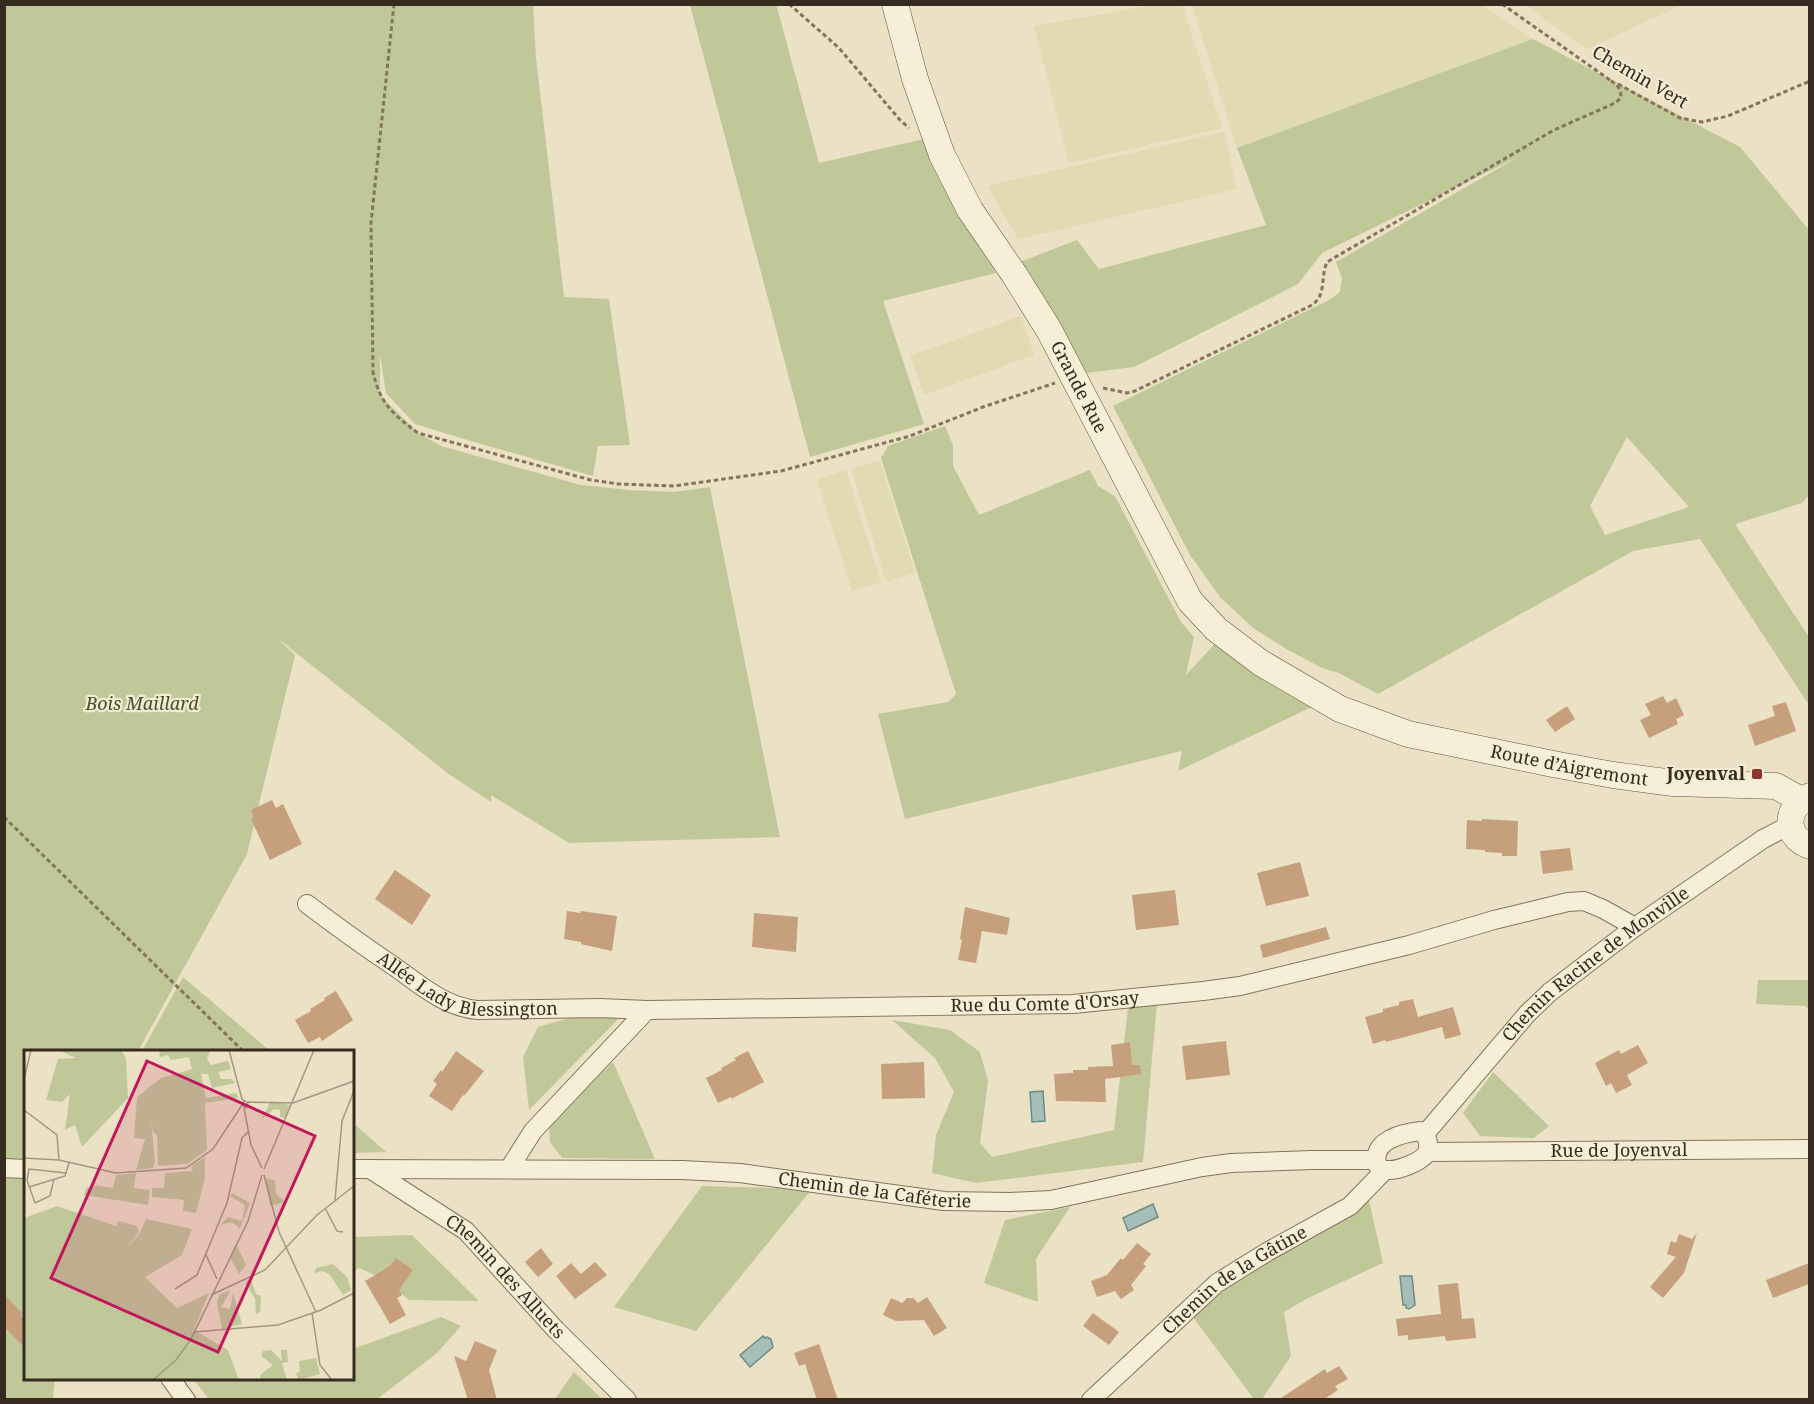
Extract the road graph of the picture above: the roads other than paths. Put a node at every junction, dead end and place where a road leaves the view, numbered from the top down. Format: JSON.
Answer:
{"nodes":[{"id":1,"x":894,"y":4,"type":"edge"},
{"id":2,"x":1341,"y":709,"type":"joint"},
{"id":3,"x":1805,"y":798,"type":"edge"},
{"id":4,"x":1790,"y":825,"type":"junction"},
{"id":5,"x":1809,"y":846,"type":"edge"},
{"id":6,"x":307,"y":904,"type":"dead end"},
{"id":7,"x":1635,"y":927,"type":"junction"},
{"id":8,"x":648,"y":1010,"type":"junction"},
{"id":9,"x":1426,"y":1143,"type":"junction"},
{"id":10,"x":1809,"y":1149,"type":"edge"},
{"id":11,"x":1381,"y":1165,"type":"junction"},
{"id":12,"x":4,"y":1168,"type":"edge"},
{"id":13,"x":24,"y":1169,"type":"edge"},
{"id":14,"x":361,"y":1169,"type":"edge"},
{"id":15,"x":509,"y":1169,"type":"junction"},
{"id":16,"x":171,"y":1380,"type":"edge"},
{"id":17,"x":186,"y":1400,"type":"edge"},
{"id":18,"x":627,"y":1400,"type":"edge"},
{"id":19,"x":1091,"y":1400,"type":"edge"}],
"edges":[{"from":1,"to":2,"type":"street","name":"Grande Rue"},
{"from":2,"to":3,"type":"street","name":"Route d’Aigremont"},
{"from":3,"to":4,"type":"street"},
{"from":4,"to":5,"type":"street"},
{"from":4,"to":7,"type":"street","name":"Chemin Racine de Monville"},
{"from":6,"to":8,"type":"street","name":"Allée Lady Blessington"},
{"from":7,"to":8,"type":"street","name":"Rue du Comte d'Orsay"},
{"from":7,"to":9,"type":"street","name":"Chemin Racine de Monville"},
{"from":8,"to":15,"type":"street"},
{"from":9,"to":10,"type":"street","name":"Rue de Joyenval"},
{"from":9,"to":11,"type":"street"},
{"from":9,"to":11,"type":"street","name":"Rue de Joyenval"},
{"from":11,"to":15,"type":"street","name":"Chemin de la Caféterie"},
{"from":11,"to":19,"type":"street","name":"Chemin de la Gâtine"},
{"from":12,"to":13,"type":"street"},
{"from":14,"to":15,"type":"street","name":"Chemin de la Caféterie"},
{"from":14,"to":18,"type":"street","name":"Chemin des Alluets"},
{"from":16,"to":17,"type":"street"}]}
